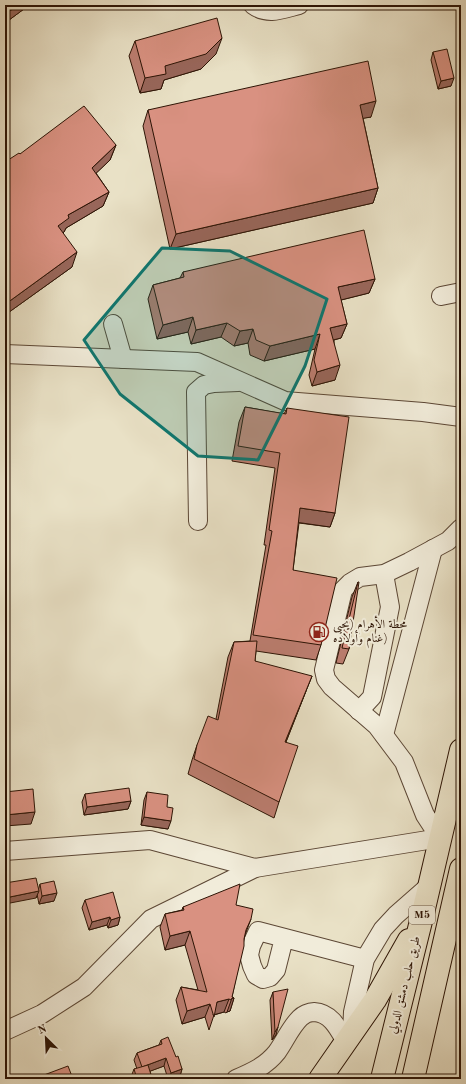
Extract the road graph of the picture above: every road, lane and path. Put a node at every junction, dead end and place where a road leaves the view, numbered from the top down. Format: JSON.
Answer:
{"nodes":[{"id":1,"x":253,"y":5,"type":"edge"},
{"id":2,"x":298,"y":5,"type":"edge"},
{"id":3,"x":461,"y":292,"type":"edge"},
{"id":4,"x":441,"y":296,"type":"dead end"},
{"id":5,"x":114,"y":324,"type":"dead end"},
{"id":6,"x":5,"y":354,"type":"edge"},
{"id":7,"x":123,"y":359,"type":"junction"},
{"id":8,"x":243,"y":382,"type":"junction"},
{"id":9,"x":461,"y":417,"type":"edge"},
{"id":10,"x":198,"y":521,"type":"dead end"},
{"id":11,"x":461,"y":528,"type":"edge"},
{"id":12,"x":433,"y":549,"type":"junction"},
{"id":13,"x":384,"y":574,"type":"junction"},
{"id":14,"x":360,"y":711,"type":"junction"},
{"id":15,"x":384,"y":735,"type":"junction"},
{"id":16,"x":461,"y":750,"type":"edge"},
{"id":17,"x":440,"y":838,"type":"junction"},
{"id":18,"x":5,"y":851,"type":"edge"},
{"id":19,"x":255,"y":868,"type":"junction"},
{"id":20,"x":461,"y":869,"type":"edge"},
{"id":21,"x":429,"y":886,"type":"junction"},
{"id":22,"x":422,"y":917,"type":"junction"},
{"id":23,"x":284,"y":938,"type":"dead end"},
{"id":24,"x":365,"y":959,"type":"junction"},
{"id":25,"x":5,"y":1031,"type":"edge"},
{"id":26,"x":349,"y":1037,"type":"junction"},
{"id":27,"x":236,"y":1079,"type":"edge"},
{"id":28,"x":320,"y":1079,"type":"edge"},
{"id":29,"x":382,"y":1079,"type":"edge"},
{"id":30,"x":413,"y":1079,"type":"edge"}],
"edges":[{"from":1,"to":2,"type":"street"},
{"from":3,"to":4,"type":"street"},
{"from":5,"to":7,"type":"street"},
{"from":6,"to":7,"type":"street"},
{"from":7,"to":8,"type":"street"},
{"from":8,"to":9,"type":"street"},
{"from":8,"to":10,"type":"street"},
{"from":11,"to":12,"type":"street"},
{"from":12,"to":13,"type":"street"},
{"from":12,"to":15,"type":"street"},
{"from":13,"to":14,"type":"street"},
{"from":13,"to":14,"type":"street"},
{"from":14,"to":15,"type":"street"},
{"from":15,"to":17,"type":"street"},
{"from":16,"to":17,"type":"highway","name":"طريق حلب دمشق الدولي","number":"M5"},
{"from":17,"to":19,"type":"street"},
{"from":17,"to":21,"type":"highway","name":"طريق حلب دمشق الدولي","number":"M5"},
{"from":18,"to":19,"type":"street"},
{"from":19,"to":25,"type":"street"},
{"from":20,"to":30,"type":"highway","number":"M5"},
{"from":21,"to":22,"type":"highway","name":"طريق حلب دمشق الدولي","number":"M5"},
{"from":21,"to":24,"type":"street"},
{"from":22,"to":26,"type":"highway"},
{"from":22,"to":29,"type":"highway","name":"طريق حلب دمشق الدولي","number":"M5"},
{"from":23,"to":24,"type":"street"},
{"from":24,"to":26,"type":"street"},
{"from":26,"to":27,"type":"street"},
{"from":26,"to":28,"type":"highway"}]}
